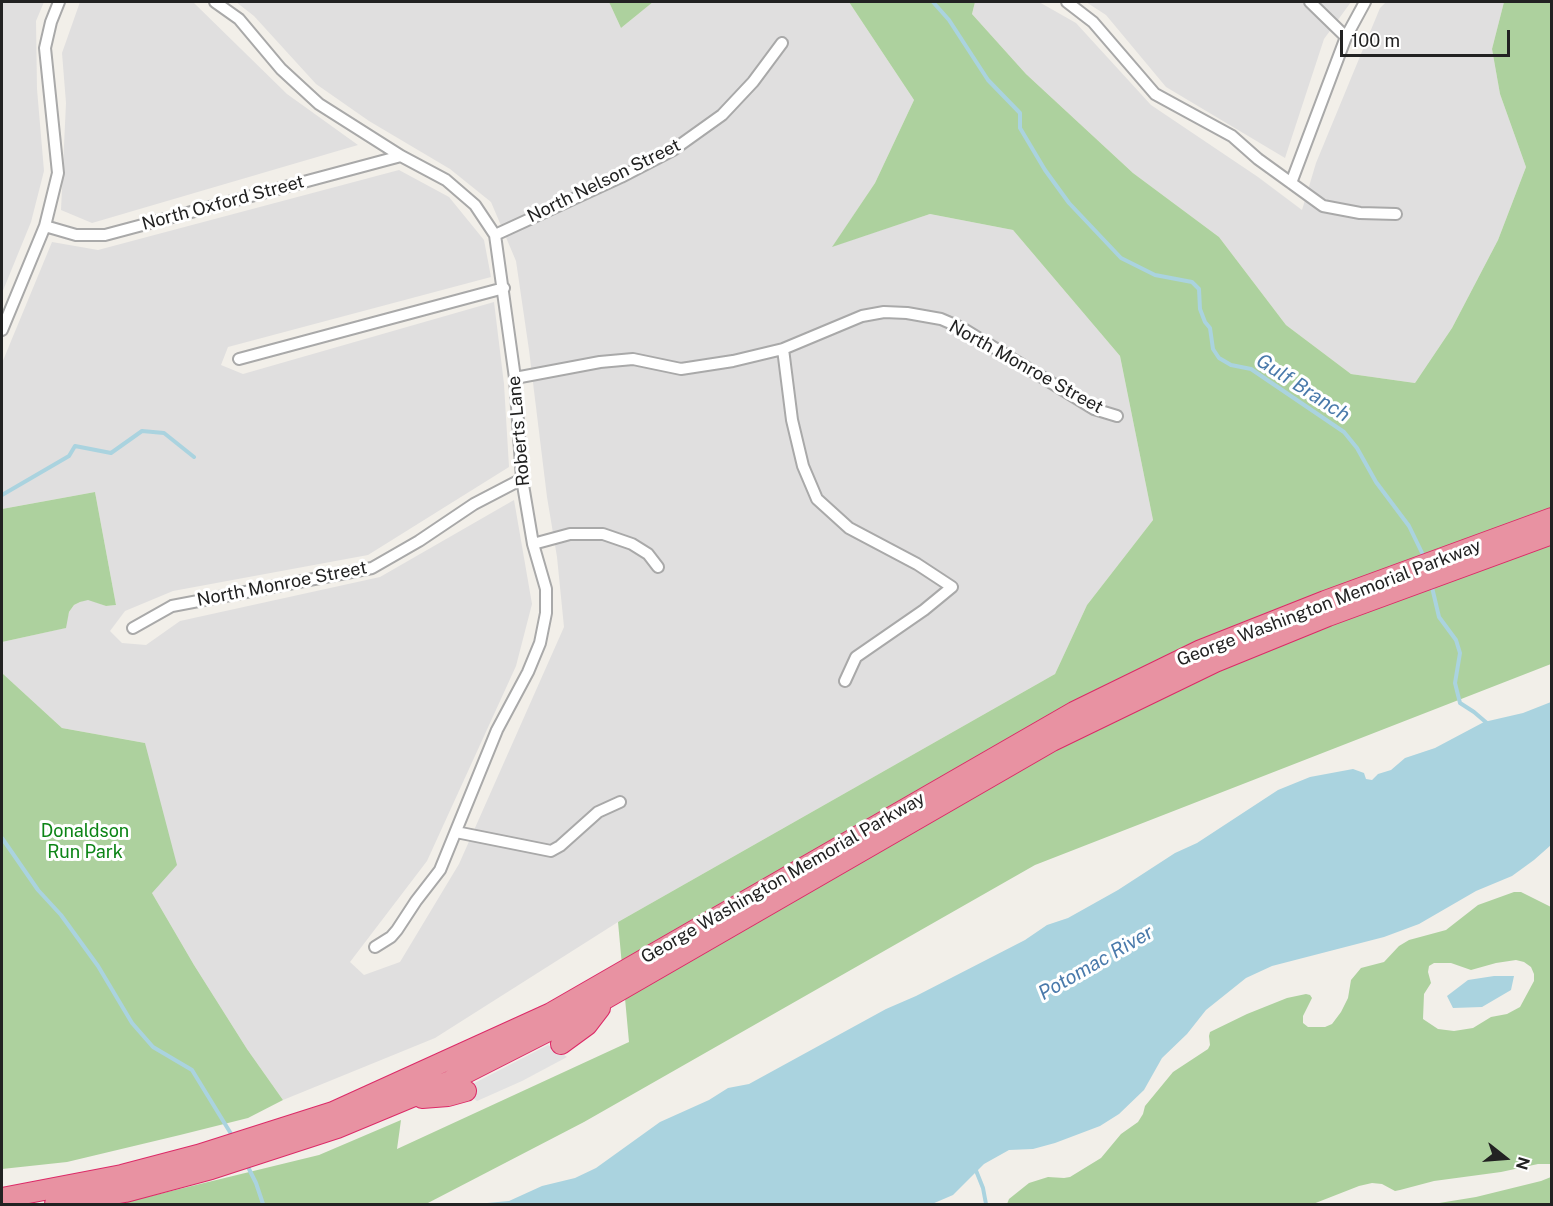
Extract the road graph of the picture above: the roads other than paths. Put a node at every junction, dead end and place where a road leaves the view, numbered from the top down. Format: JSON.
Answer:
{"nodes":[{"id":1,"x":59,"y":2,"type":"edge"},
{"id":2,"x":215,"y":2,"type":"edge"},
{"id":3,"x":1067,"y":2,"type":"edge"},
{"id":4,"x":1310,"y":2,"type":"edge"},
{"id":5,"x":1365,"y":2,"type":"edge"},
{"id":6,"x":1346,"y":37,"type":"junction"},
{"id":7,"x":782,"y":43,"type":"dead end"},
{"id":8,"x":401,"y":156,"type":"junction"},
{"id":9,"x":1291,"y":183,"type":"junction"},
{"id":10,"x":1396,"y":214,"type":"dead end"},
{"id":11,"x":45,"y":226,"type":"junction"},
{"id":12,"x":495,"y":235,"type":"junction"},
{"id":13,"x":504,"y":288,"type":"junction"},
{"id":14,"x":2,"y":330,"type":"edge"},
{"id":15,"x":783,"y":349,"type":"junction"},
{"id":16,"x":238,"y":359,"type":"dead end"},
{"id":17,"x":515,"y":378,"type":"junction"},
{"id":18,"x":1117,"y":416,"type":"dead end"},
{"id":19,"x":522,"y":479,"type":"junction"},
{"id":20,"x":1551,"y":518,"type":"edge"},
{"id":21,"x":1531,"y":533,"type":"junction"},
{"id":22,"x":1551,"y":534,"type":"edge"},
{"id":23,"x":533,"y":544,"type":"junction"},
{"id":24,"x":658,"y":567,"type":"dead end"},
{"id":25,"x":1327,"y":609,"type":"junction"},
{"id":26,"x":133,"y":628,"type":"dead end"},
{"id":27,"x":845,"y":681,"type":"dead end"},
{"id":28,"x":620,"y":802,"type":"dead end"},
{"id":29,"x":456,"y":832,"type":"junction"},
{"id":30,"x":375,"y":947,"type":"dead end"},
{"id":31,"x":609,"y":996,"type":"junction"},
{"id":32,"x":561,"y":1044,"type":"dead end"},
{"id":33,"x":466,"y":1091,"type":"dead end"},
{"id":34,"x":407,"y":1099,"type":"junction"},
{"id":35,"x":335,"y":1120,"type":"junction"},
{"id":36,"x":124,"y":1183,"type":"junction"},
{"id":37,"x":2,"y":1198,"type":"edge"},
{"id":38,"x":55,"y":1204,"type":"edge"}],
"edges":[{"from":1,"to":11,"type":"street"},
{"from":2,"to":8,"type":"street","name":"Roberts Lane"},
{"from":3,"to":9,"type":"street"},
{"from":4,"to":6,"type":"street"},
{"from":5,"to":6,"type":"street"},
{"from":6,"to":9,"type":"street"},
{"from":7,"to":12,"type":"street","name":"North Nelson Street"},
{"from":8,"to":11,"type":"street","name":"North Oxford Street"},
{"from":8,"to":12,"type":"street","name":"Roberts Lane"},
{"from":9,"to":10,"type":"street"},
{"from":11,"to":14,"type":"street"},
{"from":12,"to":13,"type":"street","name":"Roberts Lane"},
{"from":13,"to":16,"type":"street"},
{"from":13,"to":17,"type":"street","name":"Roberts Lane"},
{"from":15,"to":17,"type":"street","name":"North Monroe Street"},
{"from":15,"to":18,"type":"street","name":"North Monroe Street"},
{"from":15,"to":27,"type":"street"},
{"from":17,"to":19,"type":"street","name":"Roberts Lane"},
{"from":19,"to":23,"type":"street","name":"Roberts Lane"},
{"from":19,"to":26,"type":"street","name":"North Monroe Street"},
{"from":20,"to":21,"type":"highway","name":"George Washington Memorial Parkway"},
{"from":21,"to":22,"type":"highway","name":"George Washington Memorial Parkway"},
{"from":21,"to":25,"type":"highway","name":"George Washington Memorial Parkway"},
{"from":23,"to":24,"type":"street"},
{"from":23,"to":29,"type":"street","name":"Roberts Lane"},
{"from":25,"to":31,"type":"highway","name":"George Washington Memorial Parkway"},
{"from":25,"to":35,"type":"highway","name":"George Washington Memorial Parkway"},
{"from":28,"to":29,"type":"street"},
{"from":29,"to":30,"type":"street","name":"Roberts Lane"},
{"from":31,"to":32,"type":"highway"},
{"from":31,"to":34,"type":"highway","name":"George Washington Memorial Parkway"},
{"from":33,"to":34,"type":"highway"},
{"from":34,"to":35,"type":"highway","name":"George Washington Memorial Parkway"},
{"from":35,"to":36,"type":"highway","name":"George Washington Memorial Parkway"},
{"from":36,"to":37,"type":"highway","name":"George Washington Memorial Parkway"},
{"from":36,"to":38,"type":"highway","name":"George Washington Memorial Parkway"}]}
